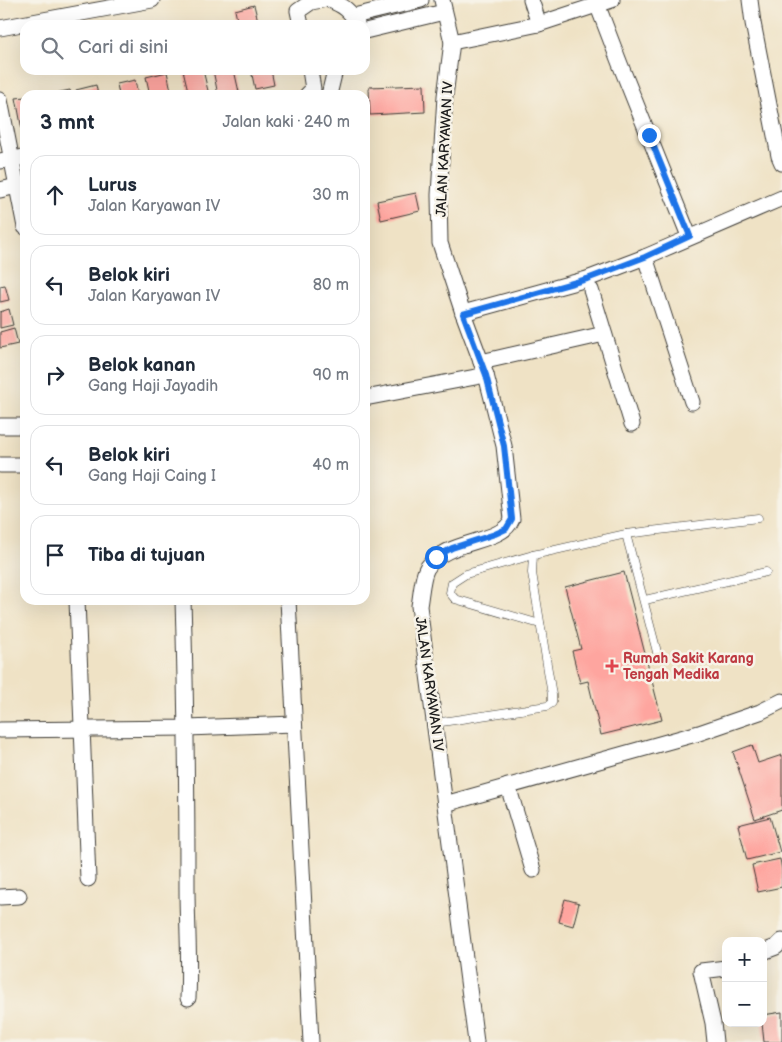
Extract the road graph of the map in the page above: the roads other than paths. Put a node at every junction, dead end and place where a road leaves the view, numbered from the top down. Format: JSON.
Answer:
{"nodes":[{"id":1,"x":152,"y":0,"type":"edge"},
{"id":2,"x":322,"y":0,"type":"edge"},
{"id":3,"x":329,"y":0,"type":"edge"},
{"id":4,"x":421,"y":0,"type":"edge"},
{"id":5,"x":532,"y":0,"type":"edge"},
{"id":6,"x":750,"y":0,"type":"edge"},
{"id":7,"x":605,"y":2,"type":"edge"},
{"id":8,"x":443,"y":6,"type":"edge"},
{"id":9,"x":298,"y":12,"type":"edge"},
{"id":10,"x":43,"y":20,"type":"edge"},
{"id":11,"x":354,"y":20,"type":"edge"},
{"id":12,"x":358,"y":20,"type":"edge"},
{"id":13,"x":20,"y":24,"type":"edge"},
{"id":14,"x":539,"y":24,"type":"junction"},
{"id":15,"x":0,"y":28,"type":"edge"},
{"id":16,"x":370,"y":29,"type":"edge"},
{"id":17,"x":452,"y":42,"type":"junction"},
{"id":18,"x":311,"y":75,"type":"edge"},
{"id":19,"x":334,"y":75,"type":"edge"},
{"id":20,"x":311,"y":90,"type":"edge"},
{"id":21,"x":330,"y":90,"type":"edge"},
{"id":22,"x":0,"y":100,"type":"edge"},
{"id":23,"x":12,"y":159,"type":"edge"},
{"id":24,"x":782,"y":163,"type":"edge"},
{"id":25,"x":20,"y":182,"type":"edge"},
{"id":26,"x":20,"y":185,"type":"edge"},
{"id":27,"x":0,"y":190,"type":"edge"},
{"id":28,"x":782,"y":198,"type":"edge"},
{"id":29,"x":690,"y":236,"type":"junction"},
{"id":30,"x":645,"y":257,"type":"junction"},
{"id":31,"x":591,"y":290,"type":"dead end"},
{"id":32,"x":463,"y":314,"type":"junction"},
{"id":33,"x":604,"y":334,"type":"junction"},
{"id":34,"x":483,"y":368,"type":"junction"},
{"id":35,"x":370,"y":397,"type":"edge"},
{"id":36,"x":692,"y":402,"type":"dead end"},
{"id":37,"x":632,"y":424,"type":"dead end"},
{"id":38,"x":0,"y":426,"type":"edge"},
{"id":39,"x":20,"y":426,"type":"edge"},
{"id":40,"x":0,"y":465,"type":"edge"},
{"id":41,"x":20,"y":465,"type":"edge"},
{"id":42,"x":758,"y":518,"type":"dead end"},
{"id":43,"x":626,"y":534,"type":"junction"},
{"id":44,"x":533,"y":555,"type":"junction"},
{"id":45,"x":766,"y":572,"type":"dead end"},
{"id":46,"x":645,"y":600,"type":"junction"},
{"id":47,"x":77,"y":605,"type":"edge"},
{"id":48,"x":183,"y":605,"type":"edge"},
{"id":49,"x":288,"y":605,"type":"edge"},
{"id":50,"x":540,"y":624,"type":"junction"},
{"id":51,"x":657,"y":652,"type":"dead end"},
{"id":52,"x":782,"y":701,"type":"edge"},
{"id":53,"x":435,"y":723,"type":"junction"},
{"id":54,"x":294,"y":724,"type":"junction"},
{"id":55,"x":81,"y":728,"type":"junction"},
{"id":56,"x":187,"y":728,"type":"junction"},
{"id":57,"x":0,"y":730,"type":"edge"},
{"id":58,"x":508,"y":786,"type":"junction"},
{"id":59,"x":445,"y":804,"type":"junction"},
{"id":60,"x":533,"y":870,"type":"dead end"},
{"id":61,"x":88,"y":879,"type":"dead end"},
{"id":62,"x":19,"y":896,"type":"dead end"},
{"id":63,"x":0,"y":897,"type":"edge"},
{"id":64,"x":782,"y":941,"type":"edge"},
{"id":65,"x":767,"y":950,"type":"edge"},
{"id":66,"x":722,"y":969,"type":"edge"},
{"id":67,"x":188,"y":998,"type":"dead end"},
{"id":68,"x":311,"y":1042,"type":"edge"},
{"id":69,"x":476,"y":1042,"type":"edge"},
{"id":70,"x":715,"y":1042,"type":"edge"}],
"edges":[{"from":1,"to":10,"type":"street"},
{"from":2,"to":9,"type":"street"},
{"from":3,"to":11,"type":"street"},
{"from":4,"to":12,"type":"street"},
{"from":5,"to":14,"type":"street"},
{"from":6,"to":24,"type":"street"},
{"from":7,"to":14,"type":"street"},
{"from":7,"to":29,"type":"street"},
{"from":8,"to":16,"type":"street"},
{"from":8,"to":17,"type":"street","name":"JALAN KARYAWAN IV"},
{"from":13,"to":15,"type":"street"},
{"from":14,"to":17,"type":"street"},
{"from":17,"to":32,"type":"street","name":"JALAN KARYAWAN IV"},
{"from":18,"to":20,"type":"street"},
{"from":19,"to":21,"type":"street"},
{"from":22,"to":23,"type":"street"},
{"from":23,"to":25,"type":"street"},
{"from":26,"to":27,"type":"street"},
{"from":28,"to":29,"type":"street"},
{"from":29,"to":30,"type":"street"},
{"from":30,"to":32,"type":"street"},
{"from":30,"to":36,"type":"street"},
{"from":31,"to":33,"type":"street"},
{"from":32,"to":34,"type":"street","name":"JALAN KARYAWAN IV"},
{"from":33,"to":34,"type":"street"},
{"from":33,"to":37,"type":"street"},
{"from":34,"to":35,"type":"street"},
{"from":34,"to":53,"type":"street","name":"JALAN KARYAWAN IV"},
{"from":38,"to":39,"type":"street"},
{"from":40,"to":41,"type":"street"},
{"from":42,"to":43,"type":"lane"},
{"from":43,"to":44,"type":"lane"},
{"from":43,"to":46,"type":"lane"},
{"from":44,"to":50,"type":"lane"},
{"from":44,"to":50,"type":"lane"},
{"from":45,"to":46,"type":"lane"},
{"from":46,"to":51,"type":"lane"},
{"from":47,"to":55,"type":"street"},
{"from":48,"to":56,"type":"street"},
{"from":49,"to":54,"type":"street"},
{"from":50,"to":53,"type":"lane"},
{"from":52,"to":58,"type":"street"},
{"from":53,"to":59,"type":"street","name":"JALAN KARYAWAN IV"},
{"from":54,"to":56,"type":"street"},
{"from":54,"to":68,"type":"street"},
{"from":55,"to":56,"type":"street"},
{"from":55,"to":57,"type":"street"},
{"from":55,"to":61,"type":"street"},
{"from":56,"to":67,"type":"street"},
{"from":58,"to":59,"type":"street"},
{"from":58,"to":60,"type":"street"},
{"from":59,"to":69,"type":"street","name":"JALAN KARYAWAN IV"},
{"from":62,"to":63,"type":"street"},
{"from":64,"to":65,"type":"street"},
{"from":66,"to":70,"type":"street"}]}
